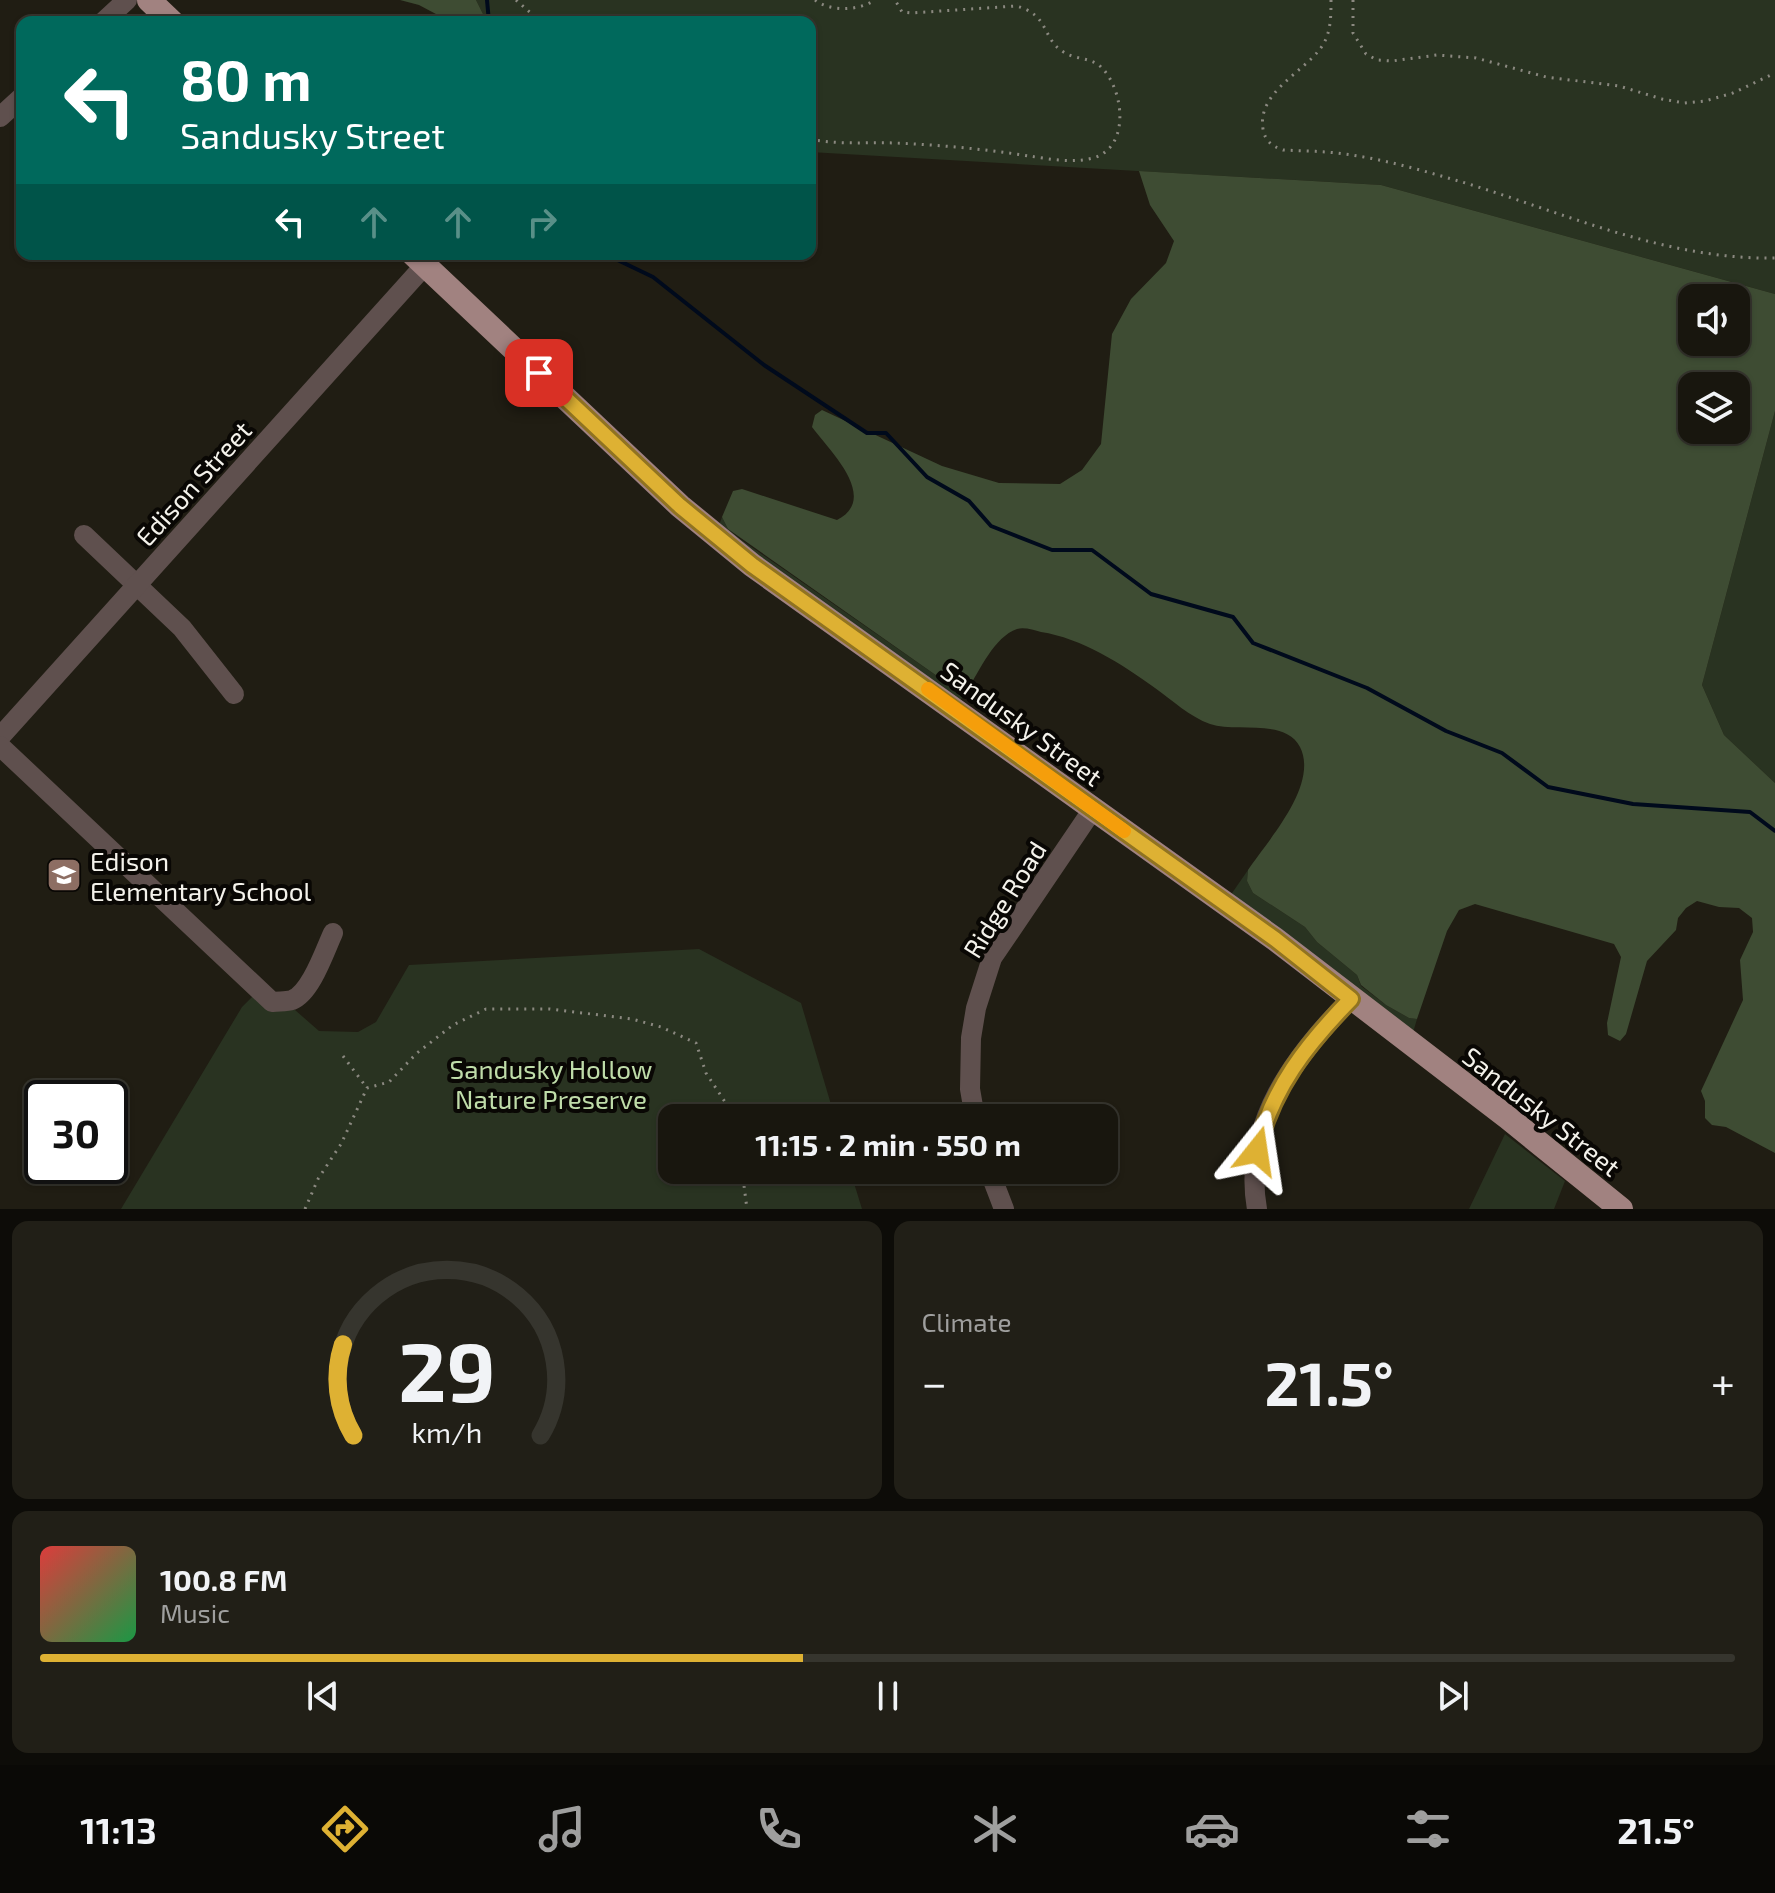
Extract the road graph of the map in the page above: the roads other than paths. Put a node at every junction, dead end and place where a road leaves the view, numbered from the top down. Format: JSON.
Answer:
{"nodes":[{"id":1,"x":127,"y":0,"type":"edge"},
{"id":2,"x":149,"y":0,"type":"edge"},
{"id":3,"x":110,"y":16,"type":"edge"},
{"id":4,"x":166,"y":16,"type":"edge"},
{"id":5,"x":16,"y":102,"type":"edge"},
{"id":6,"x":0,"y":117,"type":"edge"},
{"id":7,"x":418,"y":260,"type":"edge"},
{"id":8,"x":420,"y":260,"type":"edge"},
{"id":9,"x":84,"y":535,"type":"dead end"},
{"id":10,"x":136,"y":586,"type":"junction"},
{"id":11,"x":234,"y":694,"type":"dead end"},
{"id":12,"x":0,"y":737,"type":"edge"},
{"id":13,"x":0,"y":746,"type":"edge"},
{"id":14,"x":1093,"y":809,"type":"junction"},
{"id":15,"x":333,"y":933,"type":"dead end"},
{"id":16,"x":1351,"y":999,"type":"junction"},
{"id":17,"x":973,"y":1104,"type":"edge"},
{"id":18,"x":994,"y":1184,"type":"edge"},
{"id":19,"x":1004,"y":1209,"type":"edge"},
{"id":20,"x":1257,"y":1209,"type":"edge"},
{"id":21,"x":1621,"y":1209,"type":"edge"}],
"edges":[{"from":1,"to":3,"type":"street"},
{"from":2,"to":4,"type":"main road"},
{"from":5,"to":6,"type":"street"},
{"from":7,"to":10,"type":"street","name":"Edison Street"},
{"from":8,"to":14,"type":"main road","name":"Sandusky Street"},
{"from":9,"to":10,"type":"street"},
{"from":10,"to":11,"type":"street"},
{"from":10,"to":12,"type":"street","name":"Edison Street"},
{"from":13,"to":15,"type":"street"},
{"from":14,"to":16,"type":"main road","name":"Sandusky Street"},
{"from":14,"to":17,"type":"street","name":"Ridge Road"},
{"from":16,"to":20,"type":"street"},
{"from":16,"to":21,"type":"main road","name":"Sandusky Street"},
{"from":18,"to":19,"type":"street"}]}
